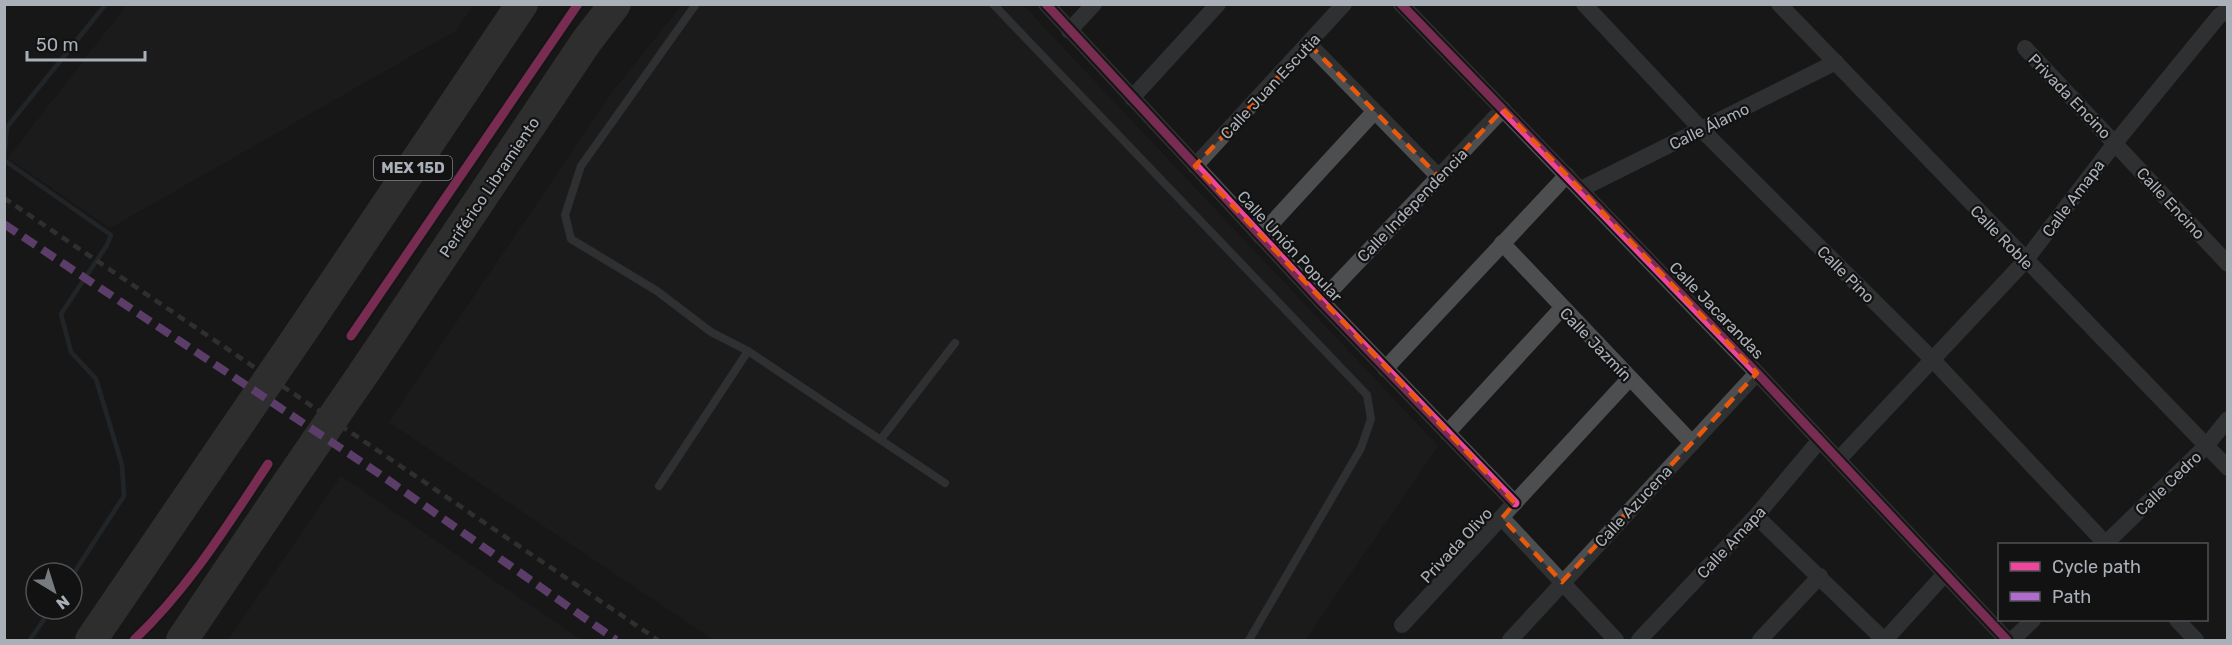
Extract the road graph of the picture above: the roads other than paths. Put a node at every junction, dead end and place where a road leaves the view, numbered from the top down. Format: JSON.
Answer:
{"nodes":[{"id":1,"x":522,"y":4,"type":"edge"},
{"id":2,"x":615,"y":4,"type":"edge"},
{"id":3,"x":696,"y":4,"type":"edge"},
{"id":4,"x":993,"y":4,"type":"edge"},
{"id":5,"x":1046,"y":4,"type":"edge"},
{"id":6,"x":1094,"y":4,"type":"edge"},
{"id":7,"x":1218,"y":4,"type":"edge"},
{"id":8,"x":1344,"y":4,"type":"edge"},
{"id":9,"x":1401,"y":4,"type":"edge"},
{"id":10,"x":1584,"y":4,"type":"edge"},
{"id":11,"x":1779,"y":4,"type":"edge"},
{"id":12,"x":2228,"y":10,"type":"edge"},
{"id":13,"x":1069,"y":31,"type":"junction"},
{"id":14,"x":1309,"y":44,"type":"junction"},
{"id":15,"x":2025,"y":48,"type":"dead end"},
{"id":16,"x":1836,"y":62,"type":"junction"},
{"id":17,"x":1132,"y":98,"type":"junction"},
{"id":18,"x":1503,"y":109,"type":"junction"},
{"id":19,"x":1374,"y":112,"type":"junction"},
{"id":20,"x":1702,"y":130,"type":"junction"},
{"id":21,"x":2115,"y":143,"type":"junction"},
{"id":22,"x":1195,"y":166,"type":"junction"},
{"id":23,"x":1567,"y":175,"type":"junction"},
{"id":24,"x":1439,"y":177,"type":"junction"},
{"id":25,"x":1581,"y":189,"type":"junction"},
{"id":26,"x":1260,"y":236,"type":"junction"},
{"id":27,"x":1502,"y":243,"type":"junction"},
{"id":28,"x":2025,"y":261,"type":"junction"},
{"id":29,"x":2228,"y":264,"type":"edge"},
{"id":30,"x":1321,"y":301,"type":"junction"},
{"id":31,"x":1562,"y":308,"type":"junction"},
{"id":32,"x":955,"y":343,"type":"dead end"},
{"id":33,"x":748,"y":351,"type":"junction"},
{"id":34,"x":1932,"y":359,"type":"junction"},
{"id":35,"x":1385,"y":369,"type":"junction"},
{"id":36,"x":1757,"y":373,"type":"junction"},
{"id":37,"x":1629,"y":379,"type":"junction"},
{"id":38,"x":2228,"y":419,"type":"edge"},
{"id":39,"x":1447,"y":433,"type":"junction"},
{"id":40,"x":881,"y":439,"type":"junction"},
{"id":41,"x":1819,"y":441,"type":"junction"},
{"id":42,"x":1692,"y":443,"type":"junction"},
{"id":43,"x":2206,"y":446,"type":"junction"},
{"id":44,"x":1838,"y":460,"type":"junction"},
{"id":45,"x":2228,"y":468,"type":"edge"},
{"id":46,"x":945,"y":483,"type":"dead end"},
{"id":47,"x":659,"y":486,"type":"dead end"},
{"id":48,"x":1515,"y":503,"type":"junction"},
{"id":49,"x":1756,"y":516,"type":"junction"},
{"id":50,"x":1502,"y":518,"type":"junction"},
{"id":51,"x":2105,"y":543,"type":"edge"},
{"id":52,"x":2107,"y":543,"type":"edge"},
{"id":53,"x":1944,"y":575,"type":"junction"},
{"id":54,"x":1820,"y":576,"type":"junction"},
{"id":55,"x":1562,"y":582,"type":"junction"},
{"id":56,"x":2031,"y":621,"type":"edge"},
{"id":57,"x":2178,"y":621,"type":"edge"},
{"id":58,"x":1402,"y":625,"type":"dead end"},
{"id":59,"x":91,"y":640,"type":"edge"},
{"id":60,"x":182,"y":640,"type":"edge"},
{"id":61,"x":1249,"y":640,"type":"edge"},
{"id":62,"x":1510,"y":640,"type":"edge"},
{"id":63,"x":1616,"y":640,"type":"edge"},
{"id":64,"x":1639,"y":640,"type":"edge"},
{"id":65,"x":1760,"y":640,"type":"edge"},
{"id":66,"x":1885,"y":640,"type":"edge"},
{"id":67,"x":2007,"y":640,"type":"edge"},
{"id":68,"x":2012,"y":640,"type":"edge"},
{"id":69,"x":2196,"y":640,"type":"edge"}],
"edges":[{"from":1,"to":59,"type":"highway","number":"MEX 15D","bridge":true},
{"from":2,"to":60,"type":"highway","name":"Periférico Libramiento","bridge":true},
{"from":3,"to":33,"type":"lane"},
{"from":4,"to":61,"type":"lane"},
{"from":5,"to":13,"type":"street","name":"Calle Unión Popular"},
{"from":6,"to":13,"type":"street"},
{"from":7,"to":17,"type":"street"},
{"from":8,"to":14,"type":"street","name":"Calle Juan Escutia"},
{"from":9,"to":18,"type":"street","name":"Calle Jacarandas"},
{"from":10,"to":20,"type":"street","name":"Calle Pino"},
{"from":11,"to":16,"type":"street","name":"Calle Roble"},
{"from":12,"to":21,"type":"street","name":"Calle Amapa"},
{"from":13,"to":17,"type":"street","name":"Calle Unión Popular"},
{"from":14,"to":19,"type":"street"},
{"from":14,"to":22,"type":"street","name":"Calle Juan Escutia"},
{"from":15,"to":21,"type":"street","name":"Privada Encino"},
{"from":16,"to":20,"type":"street","name":"Calle Álamo"},
{"from":16,"to":28,"type":"street","name":"Calle Roble"},
{"from":17,"to":22,"type":"street","name":"Calle Unión Popular"},
{"from":18,"to":23,"type":"street","name":"Calle Jacarandas"},
{"from":18,"to":24,"type":"street","name":"Calle Independencia"},
{"from":19,"to":24,"type":"street"},
{"from":19,"to":26,"type":"street"},
{"from":20,"to":25,"type":"street","name":"Calle Álamo"},
{"from":20,"to":34,"type":"street","name":"Calle Pino"},
{"from":21,"to":28,"type":"street","name":"Calle Amapa"},
{"from":21,"to":29,"type":"street","name":"Calle Encino"},
{"from":22,"to":26,"type":"street","name":"Calle Unión Popular"},
{"from":23,"to":25,"type":"street","name":"Calle Jacarandas"},
{"from":23,"to":27,"type":"street"},
{"from":24,"to":30,"type":"street","name":"Calle Independencia"},
{"from":25,"to":36,"type":"street","name":"Calle Jacarandas"},
{"from":26,"to":30,"type":"street","name":"Calle Unión Popular"},
{"from":27,"to":31,"type":"street","name":"Calle Jazmín"},
{"from":27,"to":35,"type":"street"},
{"from":28,"to":34,"type":"street","name":"Calle Amapa"},
{"from":28,"to":43,"type":"street","name":"Calle Roble"},
{"from":30,"to":35,"type":"street","name":"Calle Unión Popular"},
{"from":31,"to":37,"type":"street","name":"Calle Jazmín"},
{"from":31,"to":39,"type":"street"},
{"from":32,"to":40,"type":"lane"},
{"from":33,"to":40,"type":"lane"},
{"from":33,"to":47,"type":"lane"},
{"from":34,"to":44,"type":"street","name":"Calle Amapa"},
{"from":34,"to":51,"type":"street","name":"Calle Pino"},
{"from":35,"to":39,"type":"street","name":"Calle Unión Popular"},
{"from":36,"to":41,"type":"street","name":"Calle Jacarandas"},
{"from":36,"to":42,"type":"street","name":"Calle Azucena"},
{"from":37,"to":42,"type":"street","name":"Calle Jazmín"},
{"from":37,"to":48,"type":"street","name":"Privada Olivo"},
{"from":38,"to":43,"type":"street","name":"Calle Cedro"},
{"from":39,"to":48,"type":"street","name":"Calle Unión Popular"},
{"from":40,"to":46,"type":"lane"},
{"from":41,"to":44,"type":"street","name":"Calle Jacarandas"},
{"from":41,"to":49,"type":"street","name":"Calle Amapa"},
{"from":42,"to":55,"type":"street","name":"Calle Azucena"},
{"from":43,"to":45,"type":"street","name":"Calle Roble"},
{"from":43,"to":52,"type":"street","name":"Calle Cedro"},
{"from":44,"to":53,"type":"street","name":"Calle Jacarandas"},
{"from":48,"to":50,"type":"street","name":"Privada Olivo"},
{"from":49,"to":54,"type":"street"},
{"from":49,"to":64,"type":"street","name":"Calle Amapa"},
{"from":50,"to":55,"type":"street"},
{"from":50,"to":58,"type":"street","name":"Privada Olivo"},
{"from":53,"to":66,"type":"street"},
{"from":53,"to":67,"type":"street","name":"Calle Jacarandas"},
{"from":54,"to":65,"type":"street"},
{"from":54,"to":66,"type":"street"},
{"from":55,"to":62,"type":"street","name":"Calle Azucena"},
{"from":55,"to":63,"type":"street"},
{"from":56,"to":68,"type":"street"},
{"from":57,"to":69,"type":"street"}]}
